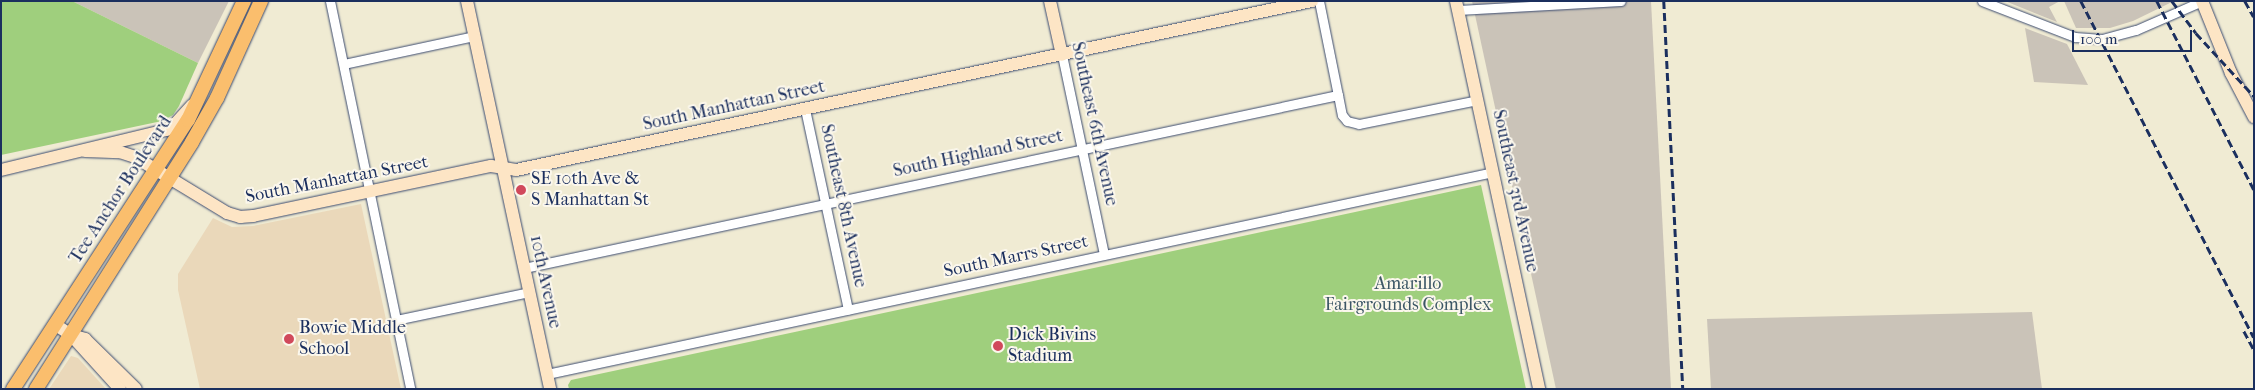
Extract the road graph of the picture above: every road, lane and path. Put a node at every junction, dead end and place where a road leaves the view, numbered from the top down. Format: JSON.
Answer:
{"nodes":[{"id":1,"x":244,"y":1,"type":"edge"},
{"id":2,"x":261,"y":1,"type":"edge"},
{"id":3,"x":330,"y":1,"type":"edge"},
{"id":4,"x":1050,"y":1,"type":"edge"},
{"id":5,"x":1312,"y":1,"type":"edge"},
{"id":6,"x":1319,"y":1,"type":"edge"},
{"id":7,"x":1621,"y":1,"type":"edge"},
{"id":8,"x":1982,"y":1,"type":"edge"},
{"id":9,"x":2202,"y":1,"type":"edge"},
{"id":10,"x":471,"y":2,"type":"edge"},
{"id":11,"x":1457,"y":6,"type":"edge"},
{"id":12,"x":475,"y":36,"type":"junction"},
{"id":13,"x":1062,"y":55,"type":"junction"},
{"id":14,"x":344,"y":64,"type":"junction"},
{"id":15,"x":1338,"y":95,"type":"junction"},
{"id":16,"x":197,"y":100,"type":"junction"},
{"id":17,"x":1478,"y":100,"type":"junction"},
{"id":18,"x":805,"y":109,"type":"junction"},
{"id":19,"x":2254,"y":117,"type":"edge"},
{"id":20,"x":1081,"y":148,"type":"junction"},
{"id":21,"x":85,"y":151,"type":"junction"},
{"id":22,"x":503,"y":168,"type":"junction"},
{"id":23,"x":1,"y":170,"type":"edge"},
{"id":24,"x":155,"y":171,"type":"junction"},
{"id":25,"x":1492,"y":172,"type":"junction"},
{"id":26,"x":170,"y":179,"type":"junction"},
{"id":27,"x":370,"y":192,"type":"junction"},
{"id":28,"x":826,"y":203,"type":"junction"},
{"id":29,"x":1104,"y":255,"type":"junction"},
{"id":30,"x":524,"y":268,"type":"junction"},
{"id":31,"x":530,"y":292,"type":"junction"},
{"id":32,"x":848,"y":309,"type":"junction"},
{"id":33,"x":396,"y":320,"type":"junction"},
{"id":34,"x":56,"y":325,"type":"junction"},
{"id":35,"x":71,"y":335,"type":"junction"},
{"id":36,"x":547,"y":374,"type":"junction"},
{"id":37,"x":13,"y":389,"type":"edge"},
{"id":38,"x":36,"y":389,"type":"edge"},
{"id":39,"x":120,"y":389,"type":"edge"},
{"id":40,"x":136,"y":389,"type":"edge"},
{"id":41,"x":410,"y":389,"type":"edge"},
{"id":42,"x":550,"y":389,"type":"edge"},
{"id":43,"x":1539,"y":389,"type":"edge"}],
"edges":[{"from":1,"to":16,"type":"main road","name":"Tee Anchor Boulevard"},
{"from":2,"to":26,"type":"main road","name":"Tee Anchor Boulevard"},
{"from":3,"to":14,"type":"street"},
{"from":4,"to":13,"type":"main road","name":"Southeast 6th Avenue"},
{"from":5,"to":13,"type":"main road","name":"South Manhattan Street"},
{"from":6,"to":15,"type":"street"},
{"from":7,"to":11,"type":"street"},
{"from":8,"to":9,"type":"street"},
{"from":9,"to":19,"type":"main road"},
{"from":10,"to":12,"type":"main road","name":"10th Avenue"},
{"from":11,"to":17,"type":"main road","name":"Southeast 3rd Avenue"},
{"from":12,"to":14,"type":"street"},
{"from":12,"to":22,"type":"main road","name":"10th Avenue"},
{"from":13,"to":18,"type":"main road","name":"South Manhattan Street"},
{"from":13,"to":20,"type":"street","name":"Southeast 6th Avenue"},
{"from":14,"to":27,"type":"street"},
{"from":15,"to":17,"type":"street"},
{"from":15,"to":20,"type":"street","name":"South Highland Street"},
{"from":16,"to":21,"type":"main road"},
{"from":16,"to":24,"type":"main road","name":"Tee Anchor Boulevard"},
{"from":17,"to":25,"type":"main road","name":"Southeast 3rd Avenue"},
{"from":18,"to":22,"type":"main road","name":"South Manhattan Street"},
{"from":18,"to":28,"type":"street","name":"Southeast 8th Avenue"},
{"from":20,"to":28,"type":"street","name":"South Highland Street"},
{"from":20,"to":29,"type":"street","name":"Southeast 6th Avenue"},
{"from":21,"to":23,"type":"main road"},
{"from":21,"to":24,"type":"main road","name":"South Manhattan Street"},
{"from":22,"to":27,"type":"main road","name":"South Manhattan Street"},
{"from":22,"to":30,"type":"main road","name":"10th Avenue"},
{"from":24,"to":26,"type":"main road","name":"South Manhattan Street"},
{"from":24,"to":34,"type":"main road","name":"Tee Anchor Boulevard"},
{"from":25,"to":29,"type":"street","name":"South Marrs Street"},
{"from":25,"to":43,"type":"main road","name":"Southeast 3rd Avenue"},
{"from":26,"to":27,"type":"main road","name":"South Manhattan Street"},
{"from":26,"to":35,"type":"main road","name":"Tee Anchor Boulevard"},
{"from":27,"to":33,"type":"street"},
{"from":28,"to":30,"type":"street","name":"South Highland Street"},
{"from":28,"to":32,"type":"street","name":"Southeast 8th Avenue"},
{"from":29,"to":32,"type":"street","name":"South Marrs Street"},
{"from":30,"to":31,"type":"main road","name":"10th Avenue"},
{"from":31,"to":33,"type":"street"},
{"from":31,"to":36,"type":"main road","name":"10th Avenue"},
{"from":32,"to":36,"type":"street","name":"South Marrs Street"},
{"from":33,"to":41,"type":"street"},
{"from":34,"to":35,"type":"main road"},
{"from":34,"to":37,"type":"main road","name":"Tee Anchor Boulevard"},
{"from":35,"to":38,"type":"main road","name":"Tee Anchor Boulevard"},
{"from":35,"to":39,"type":"main road"},
{"from":35,"to":40,"type":"main road"},
{"from":36,"to":42,"type":"main road","name":"10th Avenue"}]}
